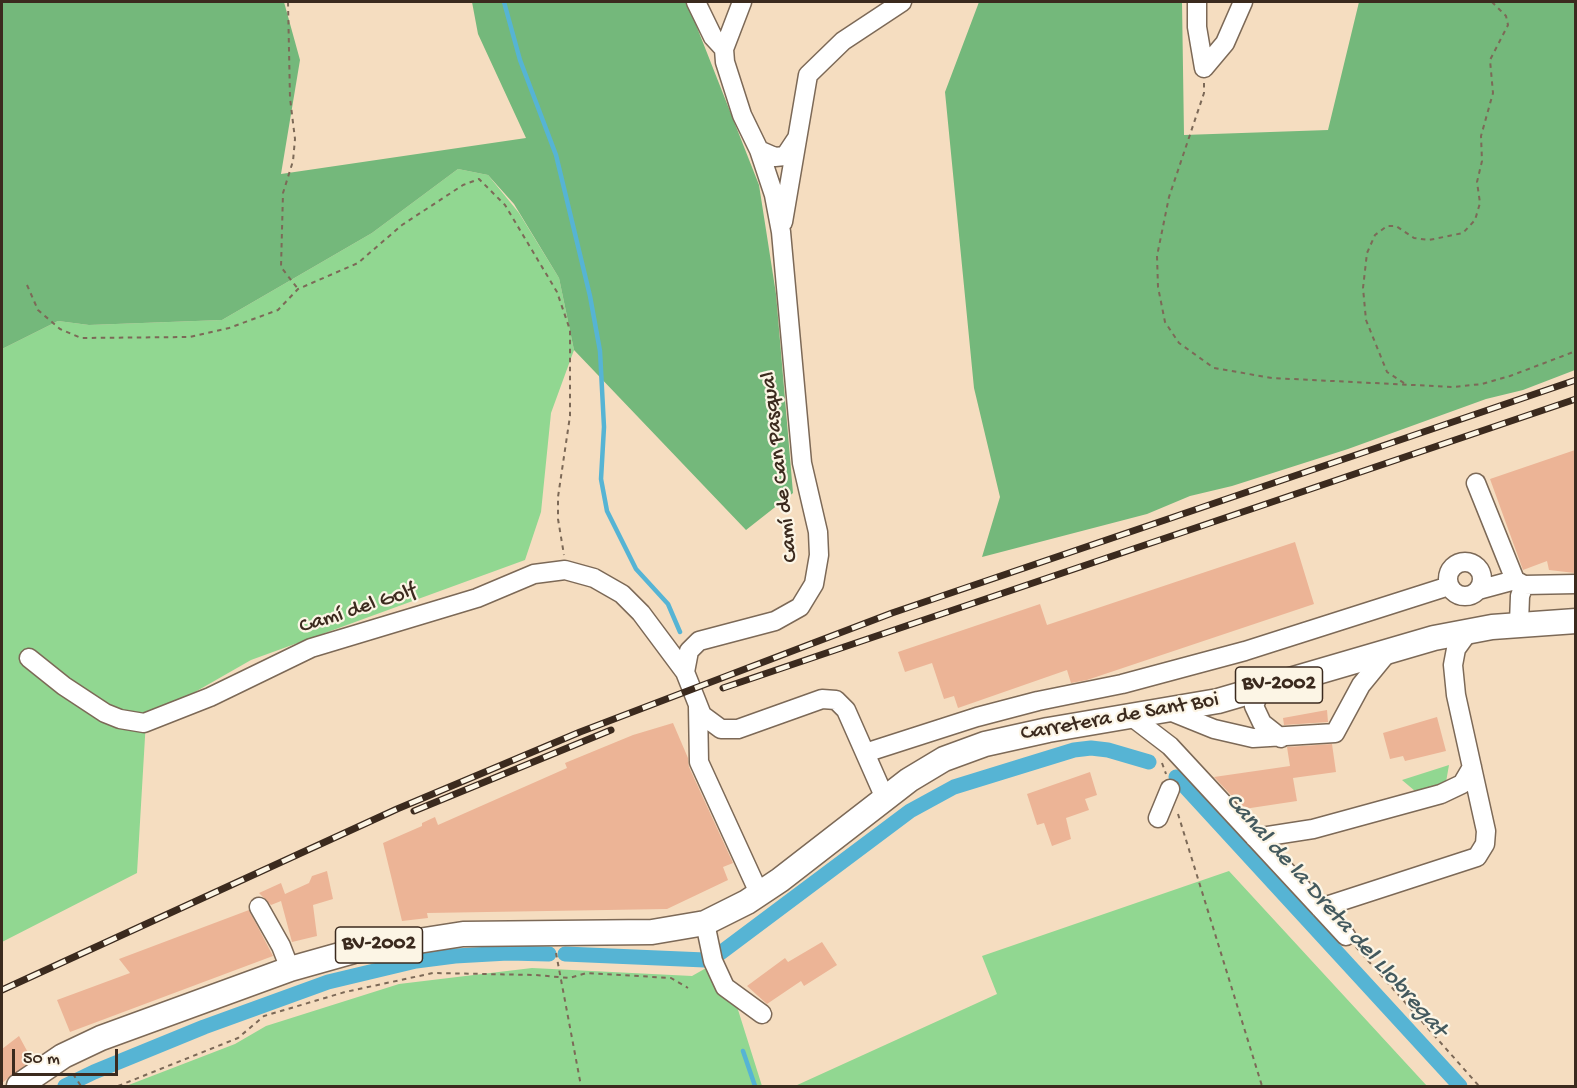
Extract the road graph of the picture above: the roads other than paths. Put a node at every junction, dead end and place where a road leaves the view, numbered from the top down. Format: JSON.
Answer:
{"nodes":[{"id":1,"x":696,"y":2,"type":"edge"},
{"id":2,"x":741,"y":2,"type":"edge"},
{"id":3,"x":902,"y":2,"type":"edge"},
{"id":4,"x":1197,"y":2,"type":"edge"},
{"id":5,"x":1243,"y":2,"type":"edge"},
{"id":6,"x":724,"y":49,"type":"junction"},
{"id":7,"x":799,"y":133,"type":"junction"},
{"id":8,"x":759,"y":150,"type":"junction"},
{"id":9,"x":781,"y":232,"type":"junction"},
{"id":10,"x":1476,"y":483,"type":"dead end"},
{"id":11,"x":1500,"y":543,"type":"junction"},
{"id":12,"x":1474,"y":565,"type":"junction"},
{"id":13,"x":1520,"y":582,"type":"junction"},
{"id":14,"x":1575,"y":584,"type":"edge"},
{"id":15,"x":1449,"y":586,"type":"junction"},
{"id":16,"x":1478,"y":590,"type":"junction"},
{"id":17,"x":1575,"y":621,"type":"edge"},
{"id":18,"x":1519,"y":624,"type":"junction"},
{"id":19,"x":1480,"y":629,"type":"junction"},
{"id":20,"x":1434,"y":638,"type":"junction"},
{"id":21,"x":1388,"y":652,"type":"junction"},
{"id":22,"x":29,"y":658,"type":"dead end"},
{"id":23,"x":1453,"y":664,"type":"junction"},
{"id":24,"x":685,"y":672,"type":"junction"},
{"id":25,"x":1260,"y":691,"type":"junction"},
{"id":26,"x":698,"y":707,"type":"junction"},
{"id":27,"x":1151,"y":713,"type":"junction"},
{"id":28,"x":1192,"y":721,"type":"junction"},
{"id":29,"x":1281,"y":738,"type":"junction"},
{"id":30,"x":1164,"y":740,"type":"junction"},
{"id":31,"x":865,"y":753,"type":"junction"},
{"id":32,"x":1472,"y":767,"type":"junction"},
{"id":33,"x":1170,"y":789,"type":"road end"},
{"id":34,"x":884,"y":796,"type":"junction"},
{"id":35,"x":1158,"y":818,"type":"dead end"},
{"id":36,"x":1256,"y":838,"type":"junction"},
{"id":37,"x":759,"y":893,"type":"junction"},
{"id":38,"x":259,"y":907,"type":"dead end"},
{"id":39,"x":1320,"y":908,"type":"junction"},
{"id":40,"x":705,"y":923,"type":"junction"},
{"id":41,"x":1346,"y":936,"type":"road end"},
{"id":42,"x":290,"y":969,"type":"junction"},
{"id":43,"x":762,"y":1014,"type":"dead end"},
{"id":44,"x":19,"y":1086,"type":"edge"}],
"edges":[{"from":1,"to":6,"type":"street"},
{"from":2,"to":6,"type":"street"},
{"from":3,"to":7,"type":"street"},
{"from":4,"to":5,"type":"street"},
{"from":6,"to":8,"type":"street"},
{"from":7,"to":8,"type":"street"},
{"from":7,"to":9,"type":"street"},
{"from":8,"to":9,"type":"street"},
{"from":9,"to":24,"type":"street","name":"Camí de Can Pasqual"},
{"from":10,"to":11,"type":"street"},
{"from":11,"to":12,"type":"street"},
{"from":11,"to":13,"type":"street"},
{"from":12,"to":15,"type":"street"},
{"from":12,"to":16,"type":"street"},
{"from":13,"to":14,"type":"street"},
{"from":13,"to":16,"type":"street"},
{"from":13,"to":18,"type":"street"},
{"from":15,"to":16,"type":"street"},
{"from":15,"to":31,"type":"street"},
{"from":17,"to":18,"type":"main road","name":"Carretera de Sant Boi","number":"BV-2002"},
{"from":18,"to":19,"type":"main road","name":"Carretera de Sant Boi","number":"BV-2002"},
{"from":19,"to":20,"type":"main road","name":"Carretera de Sant Boi","number":"BV-2002"},
{"from":19,"to":23,"type":"street"},
{"from":20,"to":21,"type":"main road","name":"Carretera de Sant Boi","number":"BV-2002"},
{"from":20,"to":23,"type":"street"},
{"from":21,"to":25,"type":"main road","name":"Carretera de Sant Boi","number":"BV-2002"},
{"from":21,"to":29,"type":"street"},
{"from":22,"to":24,"type":"street","name":"Camí del Golf"},
{"from":23,"to":32,"type":"street"},
{"from":24,"to":26,"type":"street"},
{"from":25,"to":27,"type":"main road","name":"Carretera de Sant Boi","number":"BV-2002"},
{"from":25,"to":29,"type":"street"},
{"from":26,"to":31,"type":"street"},
{"from":26,"to":37,"type":"street"},
{"from":27,"to":28,"type":"street"},
{"from":27,"to":30,"type":"street"},
{"from":27,"to":34,"type":"main road","name":"Carretera de Sant Boi","number":"BV-2002"},
{"from":28,"to":29,"type":"street"},
{"from":28,"to":30,"type":"street"},
{"from":30,"to":36,"type":"street"},
{"from":31,"to":34,"type":"street"},
{"from":32,"to":36,"type":"street"},
{"from":32,"to":39,"type":"street"},
{"from":33,"to":35,"type":"street"},
{"from":34,"to":37,"type":"main road","number":"BV-2002"},
{"from":36,"to":39,"type":"street"},
{"from":37,"to":40,"type":"main road","number":"BV-2002"},
{"from":38,"to":42,"type":"street"},
{"from":39,"to":41,"type":"street"},
{"from":40,"to":42,"type":"main road","number":"BV-2002"},
{"from":40,"to":43,"type":"street"},
{"from":42,"to":44,"type":"main road","number":"BV-2002"}]}
